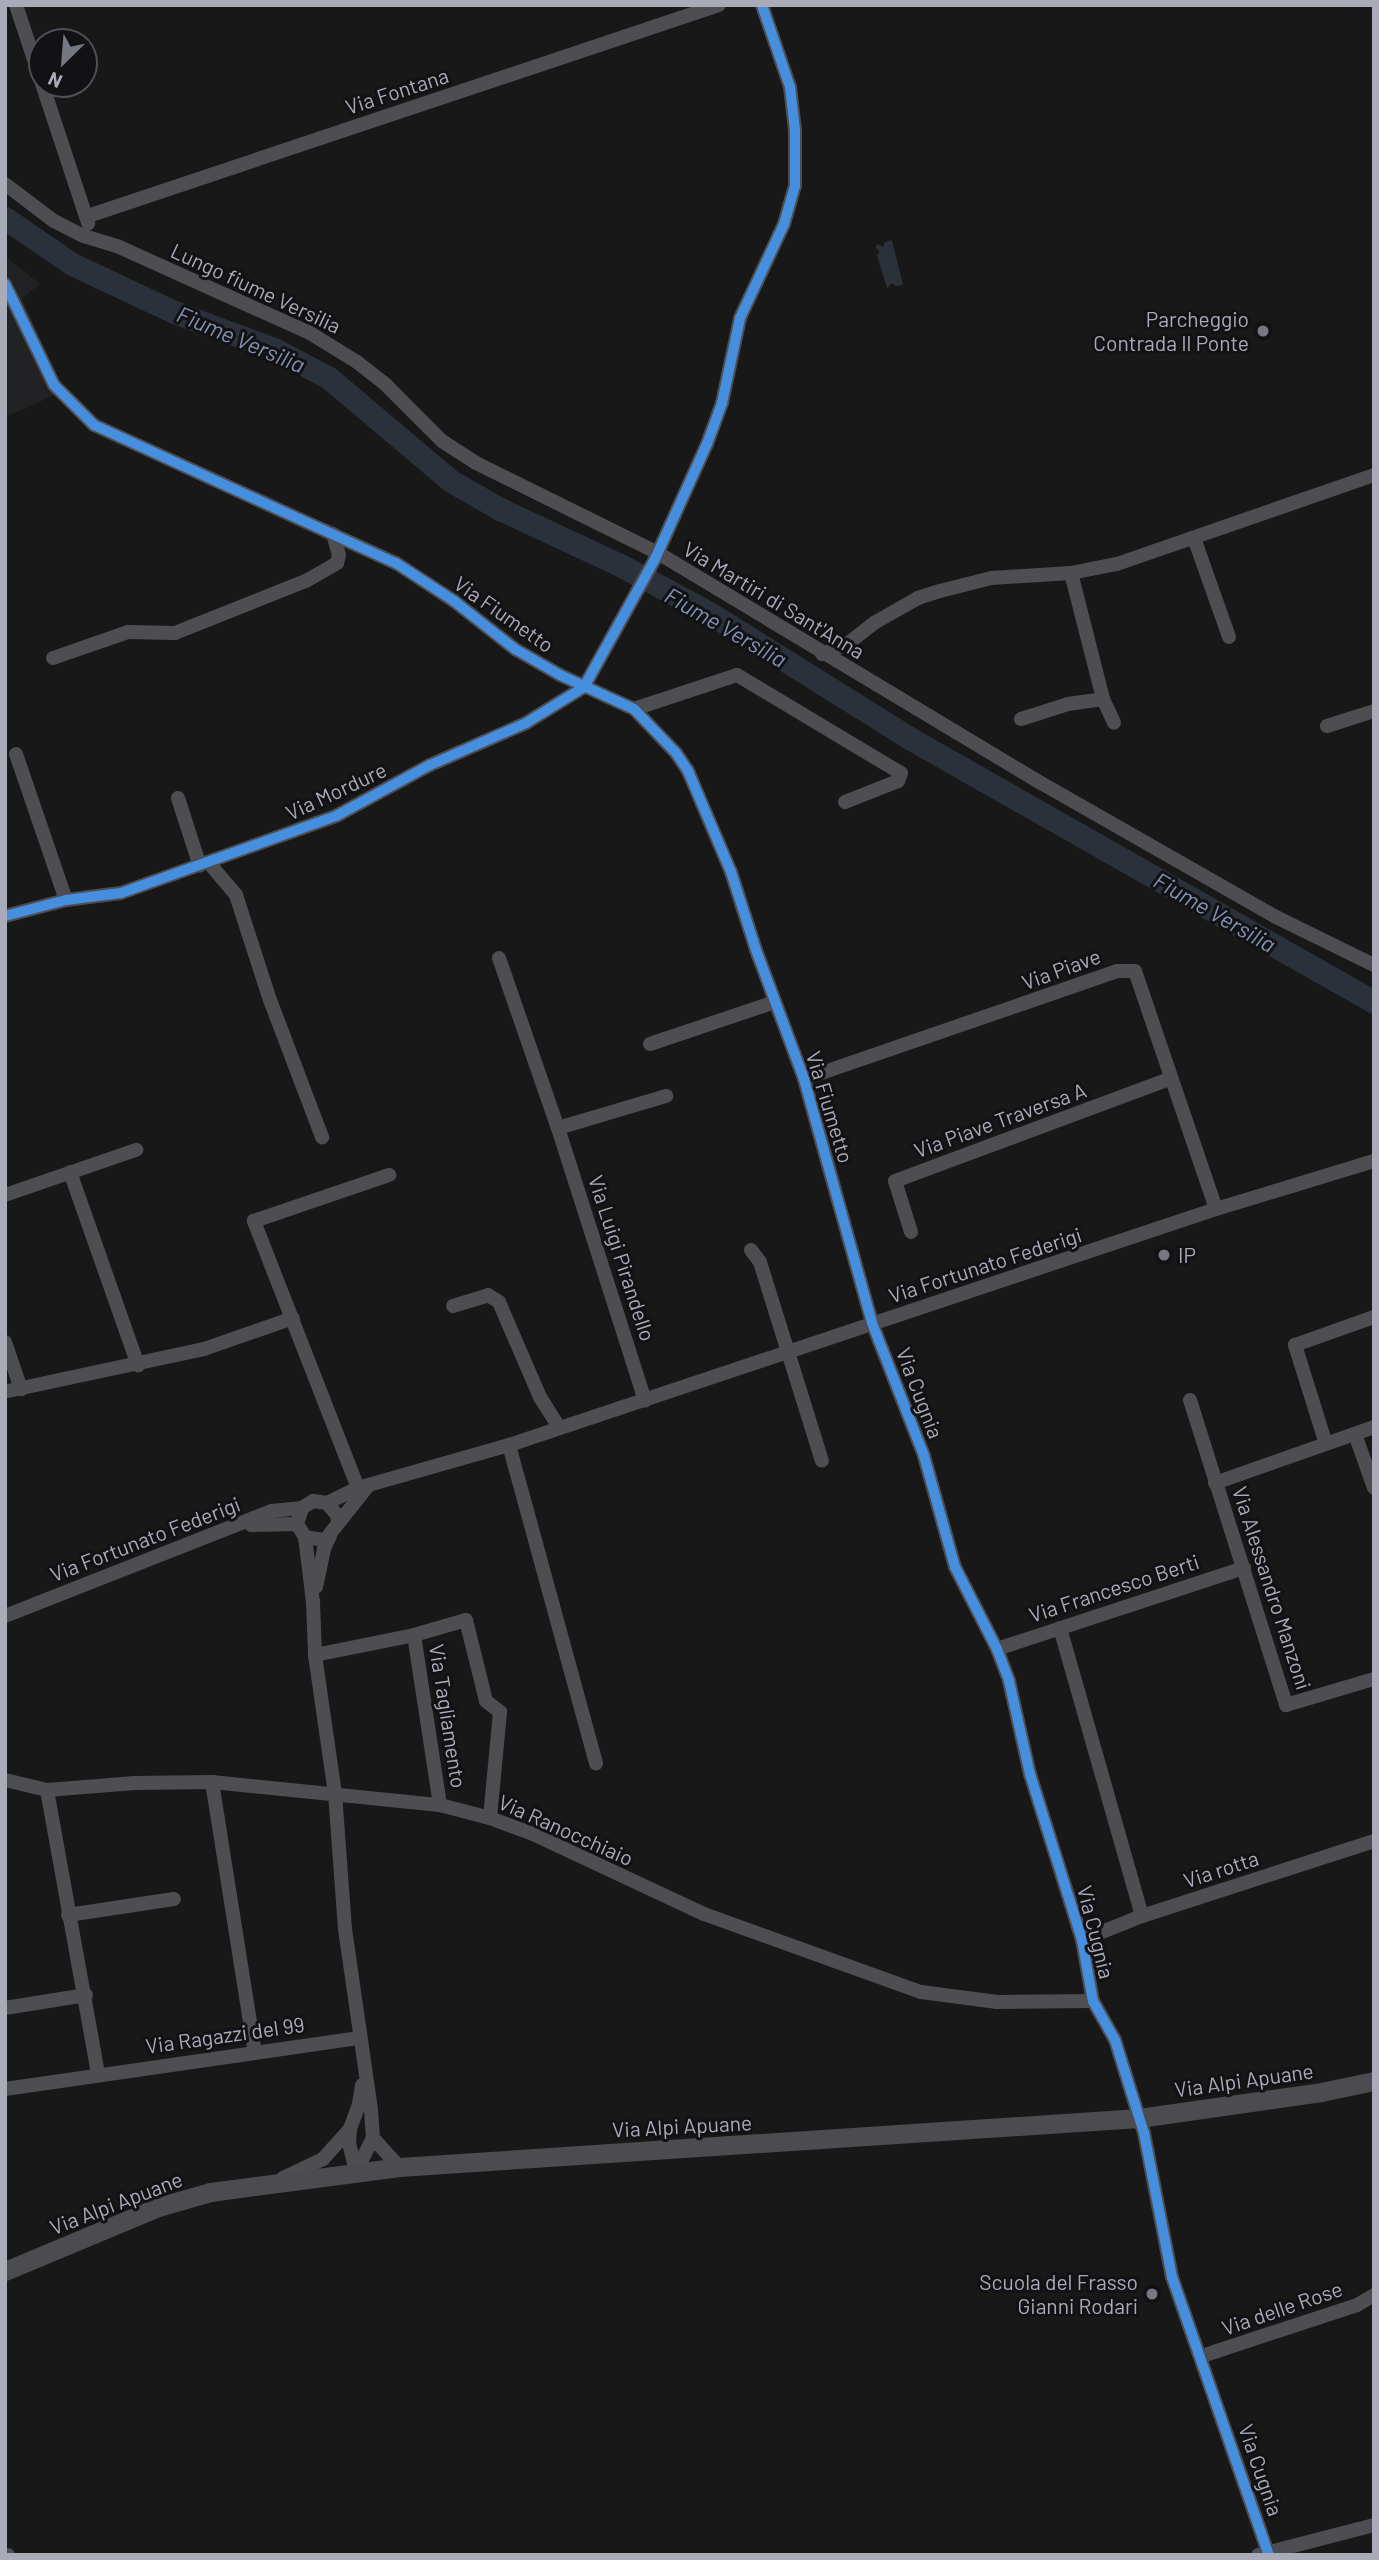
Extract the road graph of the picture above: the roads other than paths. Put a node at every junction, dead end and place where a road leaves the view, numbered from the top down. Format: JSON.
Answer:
{"nodes":[{"id":1,"x":16,"y":5,"type":"edge"},
{"id":2,"x":719,"y":5,"type":"edge"},
{"id":3,"x":762,"y":5,"type":"edge"},
{"id":4,"x":5,"y":184,"type":"edge"},
{"id":5,"x":88,"y":216,"type":"junction"},
{"id":6,"x":84,"y":236,"type":"junction"},
{"id":7,"x":5,"y":284,"type":"edge"},
{"id":8,"x":1374,"y":475,"type":"edge"},
{"id":9,"x":333,"y":534,"type":"junction"},
{"id":10,"x":1194,"y":538,"type":"junction"},
{"id":11,"x":657,"y":556,"type":"junction"},
{"id":12,"x":1071,"y":573,"type":"junction"},
{"id":13,"x":1229,"y":637,"type":"dead end"},
{"id":14,"x":822,"y":654,"type":"junction"},
{"id":15,"x":52,"y":658,"type":"dead end"},
{"id":16,"x":584,"y":687,"type":"junction"},
{"id":17,"x":1103,"y":699,"type":"junction"},
{"id":18,"x":634,"y":709,"type":"junction"},
{"id":19,"x":1374,"y":711,"type":"edge"},
{"id":20,"x":1021,"y":719,"type":"dead end"},
{"id":21,"x":1114,"y":723,"type":"dead end"},
{"id":22,"x":1327,"y":726,"type":"dead end"},
{"id":23,"x":16,"y":754,"type":"dead end"},
{"id":24,"x":178,"y":798,"type":"dead end"},
{"id":25,"x":845,"y":802,"type":"dead end"},
{"id":26,"x":204,"y":865,"type":"junction"},
{"id":27,"x":66,"y":900,"type":"junction"},
{"id":28,"x":5,"y":916,"type":"edge"},
{"id":29,"x":499,"y":958,"type":"dead end"},
{"id":30,"x":1374,"y":965,"type":"edge"},
{"id":31,"x":775,"y":1002,"type":"junction"},
{"id":32,"x":650,"y":1044,"type":"dead end"},
{"id":33,"x":804,"y":1079,"type":"junction"},
{"id":34,"x":1170,"y":1079,"type":"junction"},
{"id":35,"x":666,"y":1096,"type":"dead end"},
{"id":36,"x":558,"y":1128,"type":"junction"},
{"id":37,"x":322,"y":1137,"type":"dead end"},
{"id":38,"x":136,"y":1150,"type":"dead end"},
{"id":39,"x":1374,"y":1161,"type":"edge"},
{"id":40,"x":70,"y":1172,"type":"junction"},
{"id":41,"x":389,"y":1175,"type":"dead end"},
{"id":42,"x":5,"y":1195,"type":"edge"},
{"id":43,"x":1216,"y":1209,"type":"junction"},
{"id":44,"x":911,"y":1232,"type":"dead end"},
{"id":45,"x":751,"y":1250,"type":"dead end"},
{"id":46,"x":453,"y":1306,"type":"dead end"},
{"id":47,"x":1374,"y":1317,"type":"edge"},
{"id":48,"x":293,"y":1318,"type":"junction"},
{"id":49,"x":872,"y":1323,"type":"junction"},
{"id":50,"x":5,"y":1342,"type":"edge"},
{"id":51,"x":788,"y":1353,"type":"junction"},
{"id":52,"x":138,"y":1365,"type":"junction"},
{"id":53,"x":645,"y":1400,"type":"junction"},
{"id":54,"x":1190,"y":1400,"type":"dead end"},
{"id":55,"x":1374,"y":1427,"type":"edge"},
{"id":56,"x":559,"y":1428,"type":"junction"},
{"id":57,"x":1355,"y":1434,"type":"junction"},
{"id":58,"x":1326,"y":1444,"type":"junction"},
{"id":59,"x":509,"y":1445,"type":"junction"},
{"id":60,"x":822,"y":1461,"type":"dead end"},
{"id":61,"x":1215,"y":1483,"type":"junction"},
{"id":62,"x":363,"y":1486,"type":"junction"},
{"id":63,"x":1374,"y":1488,"type":"edge"},
{"id":64,"x":327,"y":1503,"type":"junction"},
{"id":65,"x":302,"y":1508,"type":"junction"},
{"id":66,"x":338,"y":1522,"type":"junction"},
{"id":67,"x":243,"y":1525,"type":"junction"},
{"id":68,"x":301,"y":1530,"type":"junction"},
{"id":69,"x":330,"y":1536,"type":"junction"},
{"id":70,"x":1244,"y":1568,"type":"junction"},
{"id":71,"x":313,"y":1602,"type":"junction"},
{"id":72,"x":5,"y":1616,"type":"edge"},
{"id":73,"x":1060,"y":1628,"type":"junction"},
{"id":74,"x":414,"y":1635,"type":"junction"},
{"id":75,"x":997,"y":1649,"type":"junction"},
{"id":76,"x":315,"y":1655,"type":"junction"},
{"id":77,"x":1374,"y":1679,"type":"edge"},
{"id":78,"x":596,"y":1763,"type":"dead end"},
{"id":79,"x":5,"y":1780,"type":"edge"},
{"id":80,"x":212,"y":1782,"type":"junction"},
{"id":81,"x":47,"y":1790,"type":"junction"},
{"id":82,"x":335,"y":1793,"type":"junction"},
{"id":83,"x":440,"y":1805,"type":"junction"},
{"id":84,"x":490,"y":1818,"type":"junction"},
{"id":85,"x":1374,"y":1842,"type":"edge"},
{"id":86,"x":174,"y":1899,"type":"dead end"},
{"id":87,"x":68,"y":1915,"type":"junction"},
{"id":88,"x":1142,"y":1916,"type":"junction"},
{"id":89,"x":1082,"y":1940,"type":"junction"},
{"id":90,"x":86,"y":1995,"type":"junction"},
{"id":91,"x":1093,"y":2001,"type":"junction"},
{"id":92,"x":5,"y":2008,"type":"edge"},
{"id":93,"x":359,"y":2038,"type":"junction"},
{"id":94,"x":255,"y":2053,"type":"junction"},
{"id":95,"x":363,"y":2070,"type":"junction"},
{"id":96,"x":98,"y":2074,"type":"junction"},
{"id":97,"x":1374,"y":2081,"type":"edge"},
{"id":98,"x":5,"y":2090,"type":"edge"},
{"id":99,"x":1139,"y":2118,"type":"junction"},
{"id":100,"x":350,"y":2129,"type":"junction"},
{"id":101,"x":373,"y":2138,"type":"junction"},
{"id":102,"x":399,"y":2167,"type":"junction"},
{"id":103,"x":356,"y":2172,"type":"junction"},
{"id":104,"x":272,"y":2184,"type":"junction"},
{"id":105,"x":5,"y":2271,"type":"edge"},
{"id":106,"x":1374,"y":2295,"type":"edge"},
{"id":107,"x":1202,"y":2356,"type":"junction"},
{"id":108,"x":1374,"y":2525,"type":"edge"},
{"id":109,"x":1265,"y":2554,"type":"edge"}],
"edges":[{"from":1,"to":5,"type":"street"},
{"from":2,"to":5,"type":"street","name":"Via Fontana"},
{"from":3,"to":11,"type":"street","name":"Via Martiri di Sant'Anna"},
{"from":4,"to":6,"type":"street","name":"Lungo fiume Versilia"},
{"from":5,"to":6,"type":"street"},
{"from":6,"to":11,"type":"street","name":"Lungo fiume Versilia"},
{"from":7,"to":9,"type":"street","name":"Via Fiumetto"},
{"from":8,"to":10,"type":"street"},
{"from":9,"to":15,"type":"street"},
{"from":9,"to":16,"type":"street","name":"Via Fiumetto"},
{"from":10,"to":12,"type":"street"},
{"from":10,"to":13,"type":"street"},
{"from":11,"to":14,"type":"street","name":"Via Martiri di Sant'Anna"},
{"from":11,"to":16,"type":"street","name":"Via Mordure"},
{"from":12,"to":14,"type":"street"},
{"from":12,"to":17,"type":"street"},
{"from":14,"to":30,"type":"street","name":"Via Martiri di Sant'Anna"},
{"from":16,"to":18,"type":"street","name":"Via Fiumetto"},
{"from":16,"to":26,"type":"street","name":"Via Mordure"},
{"from":17,"to":20,"type":"street"},
{"from":17,"to":21,"type":"street"},
{"from":18,"to":25,"type":"street"},
{"from":18,"to":31,"type":"street","name":"Via Fiumetto"},
{"from":19,"to":22,"type":"street"},
{"from":23,"to":27,"type":"street"},
{"from":24,"to":26,"type":"street"},
{"from":26,"to":27,"type":"street","name":"Via Mordure"},
{"from":26,"to":37,"type":"street"},
{"from":27,"to":28,"type":"street","name":"Via Mordure"},
{"from":29,"to":36,"type":"street","name":"Via Luigi Pirandello"},
{"from":31,"to":32,"type":"street"},
{"from":31,"to":33,"type":"street","name":"Via Fiumetto"},
{"from":33,"to":34,"type":"street","name":"Via Piave"},
{"from":33,"to":49,"type":"street","name":"Via Fiumetto"},
{"from":34,"to":43,"type":"street","name":"Via Piave"},
{"from":34,"to":44,"type":"street","name":"Via Piave Traversa A"},
{"from":35,"to":36,"type":"street"},
{"from":36,"to":53,"type":"street","name":"Via Luigi Pirandello"},
{"from":38,"to":40,"type":"street"},
{"from":39,"to":43,"type":"street","name":"Via Fortunato Federigi"},
{"from":40,"to":42,"type":"street"},
{"from":40,"to":52,"type":"street"},
{"from":41,"to":48,"type":"street"},
{"from":43,"to":49,"type":"street","name":"Via Fortunato Federigi"},
{"from":45,"to":51,"type":"street"},
{"from":46,"to":56,"type":"street"},
{"from":47,"to":58,"type":"street"},
{"from":48,"to":52,"type":"street"},
{"from":48,"to":62,"type":"street"},
{"from":49,"to":51,"type":"street","name":"Via Fortunato Federigi"},
{"from":49,"to":75,"type":"street","name":"Via Cugnia"},
{"from":50,"to":52,"type":"street"},
{"from":51,"to":53,"type":"street","name":"Via Fortunato Federigi"},
{"from":51,"to":60,"type":"street"},
{"from":53,"to":56,"type":"street","name":"Via Fortunato Federigi"},
{"from":54,"to":61,"type":"street","name":"Via Alessandro Manzoni"},
{"from":55,"to":57,"type":"street"},
{"from":56,"to":59,"type":"street","name":"Via Fortunato Federigi"},
{"from":57,"to":58,"type":"street"},
{"from":57,"to":63,"type":"street"},
{"from":58,"to":61,"type":"street"},
{"from":59,"to":62,"type":"street","name":"Via Fortunato Federigi"},
{"from":59,"to":78,"type":"street"},
{"from":61,"to":70,"type":"street","name":"Via Alessandro Manzoni"},
{"from":62,"to":64,"type":"street","name":"Via Fortunato Federigi"},
{"from":62,"to":66,"type":"street"},
{"from":64,"to":65,"type":"street"},
{"from":64,"to":66,"type":"street"},
{"from":65,"to":67,"type":"street","name":"Via Fortunato Federigi"},
{"from":65,"to":68,"type":"street"},
{"from":66,"to":69,"type":"street"},
{"from":67,"to":68,"type":"street"},
{"from":67,"to":72,"type":"street","name":"Via Fortunato Federigi"},
{"from":68,"to":69,"type":"street"},
{"from":68,"to":71,"type":"street"},
{"from":69,"to":71,"type":"street"},
{"from":70,"to":73,"type":"street","name":"Via Francesco Berti"},
{"from":70,"to":77,"type":"street","name":"Via Alessandro Manzoni"},
{"from":71,"to":76,"type":"street"},
{"from":73,"to":75,"type":"street","name":"Via Francesco Berti"},
{"from":73,"to":88,"type":"street"},
{"from":74,"to":76,"type":"street"},
{"from":74,"to":83,"type":"street","name":"Via Tagliamento"},
{"from":74,"to":84,"type":"street"},
{"from":75,"to":89,"type":"street","name":"Via Cugnia"},
{"from":76,"to":82,"type":"street"},
{"from":79,"to":81,"type":"street","name":"Via Ranocchiaio"},
{"from":80,"to":81,"type":"street","name":"Via Ranocchiaio"},
{"from":80,"to":82,"type":"street","name":"Via Ranocchiaio"},
{"from":80,"to":94,"type":"street"},
{"from":81,"to":87,"type":"street"},
{"from":82,"to":83,"type":"street","name":"Via Ranocchiaio"},
{"from":82,"to":93,"type":"street"},
{"from":83,"to":84,"type":"street","name":"Via Ranocchiaio"},
{"from":84,"to":91,"type":"street","name":"Via Ranocchiaio"},
{"from":85,"to":88,"type":"street","name":"Via rotta"},
{"from":86,"to":87,"type":"street"},
{"from":87,"to":90,"type":"street"},
{"from":88,"to":89,"type":"street","name":"Via rotta"},
{"from":89,"to":91,"type":"street","name":"Via Cugnia"},
{"from":90,"to":92,"type":"street"},
{"from":90,"to":96,"type":"street"},
{"from":91,"to":99,"type":"street","name":"Via Cugnia"},
{"from":93,"to":94,"type":"street","name":"Via Ragazzi del 99"},
{"from":93,"to":95,"type":"street"},
{"from":94,"to":96,"type":"street","name":"Via Ragazzi del 99"},
{"from":95,"to":100,"type":"street"},
{"from":95,"to":101,"type":"street"},
{"from":96,"to":98,"type":"street","name":"Via Ragazzi del 99"},
{"from":97,"to":99,"type":"main road","name":"Via Alpi Apuane"},
{"from":99,"to":102,"type":"main road","name":"Via Alpi Apuane"},
{"from":99,"to":107,"type":"street","name":"Via Cugnia"},
{"from":100,"to":103,"type":"street"},
{"from":100,"to":104,"type":"street"},
{"from":101,"to":102,"type":"street"},
{"from":101,"to":103,"type":"street"},
{"from":102,"to":103,"type":"main road","name":"Via Alpi Apuane"},
{"from":103,"to":104,"type":"main road","name":"Via Alpi Apuane"},
{"from":104,"to":105,"type":"main road","name":"Via Alpi Apuane"},
{"from":106,"to":107,"type":"street","name":"Via delle Rose"},
{"from":107,"to":109,"type":"street","name":"Via Cugnia"},
{"from":108,"to":109,"type":"street"}]}
